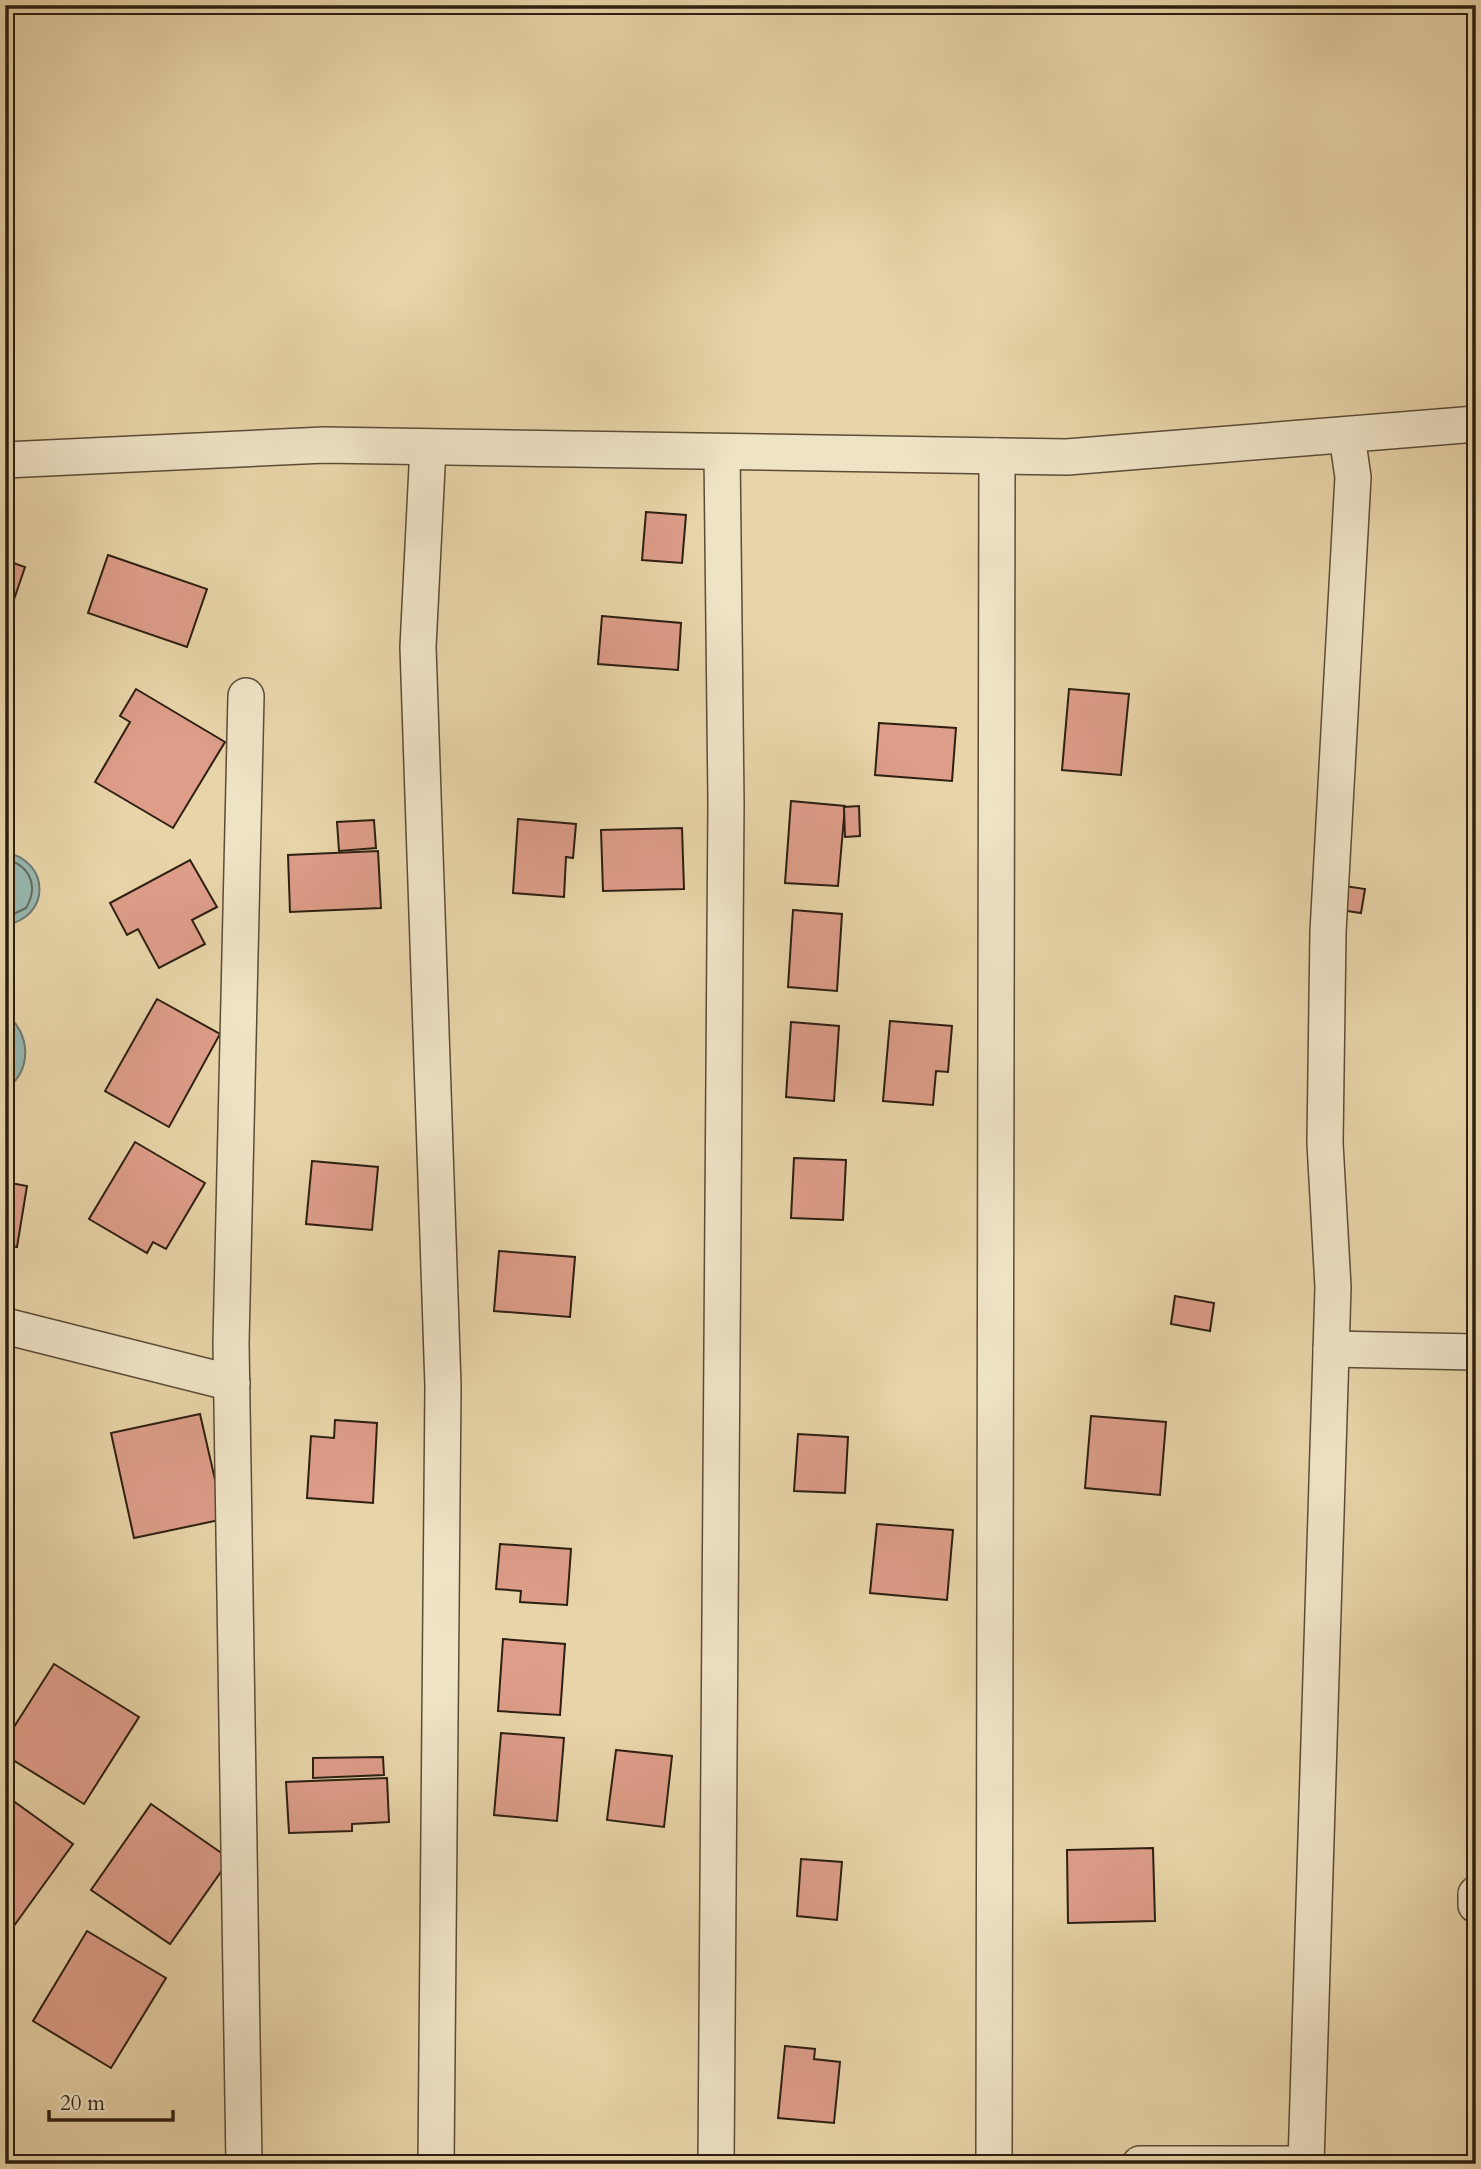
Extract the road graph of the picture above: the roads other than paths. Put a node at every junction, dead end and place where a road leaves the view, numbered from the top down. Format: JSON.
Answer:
{"nodes":[{"id":1,"x":1476,"y":424,"type":"edge"},
{"id":2,"x":1347,"y":436,"type":"junction"},
{"id":3,"x":428,"y":447,"type":"junction"},
{"id":4,"x":722,"y":452,"type":"junction"},
{"id":5,"x":997,"y":456,"type":"junction"},
{"id":6,"x":5,"y":460,"type":"edge"},
{"id":7,"x":246,"y":696,"type":"dead end"},
{"id":8,"x":5,"y":1326,"type":"edge"},
{"id":9,"x":1331,"y":1349,"type":"junction"},
{"id":10,"x":1476,"y":1352,"type":"edge"},
{"id":11,"x":232,"y":1383,"type":"junction"},
{"id":12,"x":1476,"y":1894,"type":"edge"},
{"id":13,"x":1476,"y":1905,"type":"edge"},
{"id":14,"x":244,"y":2164,"type":"edge"},
{"id":15,"x":436,"y":2164,"type":"edge"},
{"id":16,"x":716,"y":2164,"type":"edge"},
{"id":17,"x":994,"y":2164,"type":"edge"},
{"id":18,"x":1140,"y":2164,"type":"edge"},
{"id":19,"x":1290,"y":2164,"type":"edge"},
{"id":20,"x":1306,"y":2164,"type":"edge"}],
"edges":[{"from":1,"to":2,"type":"street"},
{"from":2,"to":5,"type":"street"},
{"from":2,"to":9,"type":"street"},
{"from":3,"to":4,"type":"street"},
{"from":3,"to":6,"type":"street"},
{"from":3,"to":15,"type":"street"},
{"from":4,"to":5,"type":"street"},
{"from":4,"to":16,"type":"street"},
{"from":5,"to":17,"type":"street"},
{"from":7,"to":11,"type":"street"},
{"from":8,"to":11,"type":"street"},
{"from":9,"to":10,"type":"street"},
{"from":9,"to":20,"type":"street"},
{"from":11,"to":14,"type":"street"},
{"from":12,"to":13,"type":"street"},
{"from":18,"to":19,"type":"street"}]}
